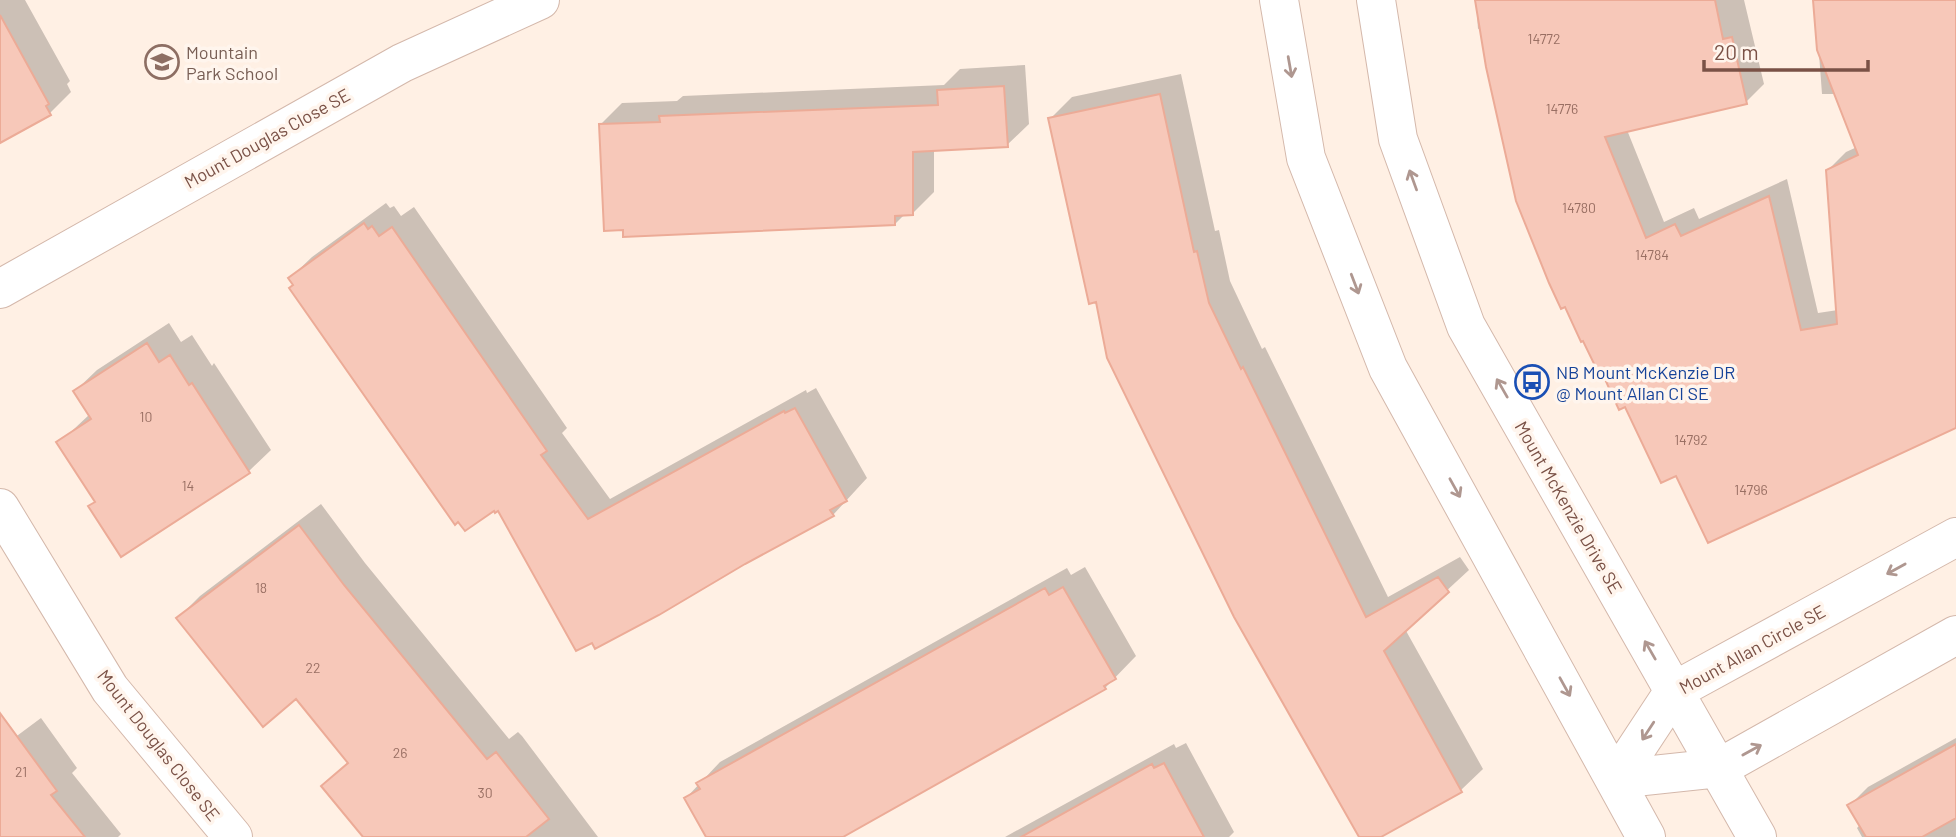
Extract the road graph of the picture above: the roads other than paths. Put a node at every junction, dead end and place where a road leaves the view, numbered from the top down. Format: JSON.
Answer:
{"nodes":[{"id":1,"x":540,"y":0,"type":"edge"},
{"id":2,"x":1279,"y":0,"type":"edge"},
{"id":3,"x":1376,"y":0,"type":"edge"},
{"id":4,"x":0,"y":289,"type":"edge"},
{"id":5,"x":0,"y":508,"type":"edge"},
{"id":6,"x":1956,"y":537,"type":"edge"},
{"id":7,"x":1956,"y":635,"type":"edge"},
{"id":8,"x":1674,"y":691,"type":"junction"},
{"id":9,"x":1719,"y":768,"type":"junction"},
{"id":10,"x":1616,"y":779,"type":"junction"},
{"id":11,"x":233,"y":837,"type":"edge"},
{"id":12,"x":1646,"y":837,"type":"edge"},
{"id":13,"x":1757,"y":837,"type":"edge"}],
"edges":[{"from":1,"to":4,"type":"street","name":"Mount Douglas Close SE"},
{"from":2,"to":10,"type":"street","one_way":true},
{"from":8,"to":3,"type":"street","name":"Mount McKenzie Drive SE","one_way":true},
{"from":5,"to":11,"type":"street","name":"Mount Douglas Close SE"},
{"from":6,"to":8,"type":"street","name":"Mount Allan Circle SE","one_way":true},
{"from":9,"to":7,"type":"street","one_way":true},
{"from":8,"to":9,"type":"street","name":"Mount McKenzie Drive SE"},
{"from":8,"to":10,"type":"street","name":"Mount Allan Circle SE","one_way":true},
{"from":9,"to":10,"type":"street"},
{"from":9,"to":13,"type":"street","name":"Mount McKenzie Drive SE"},
{"from":10,"to":12,"type":"street"}]}
